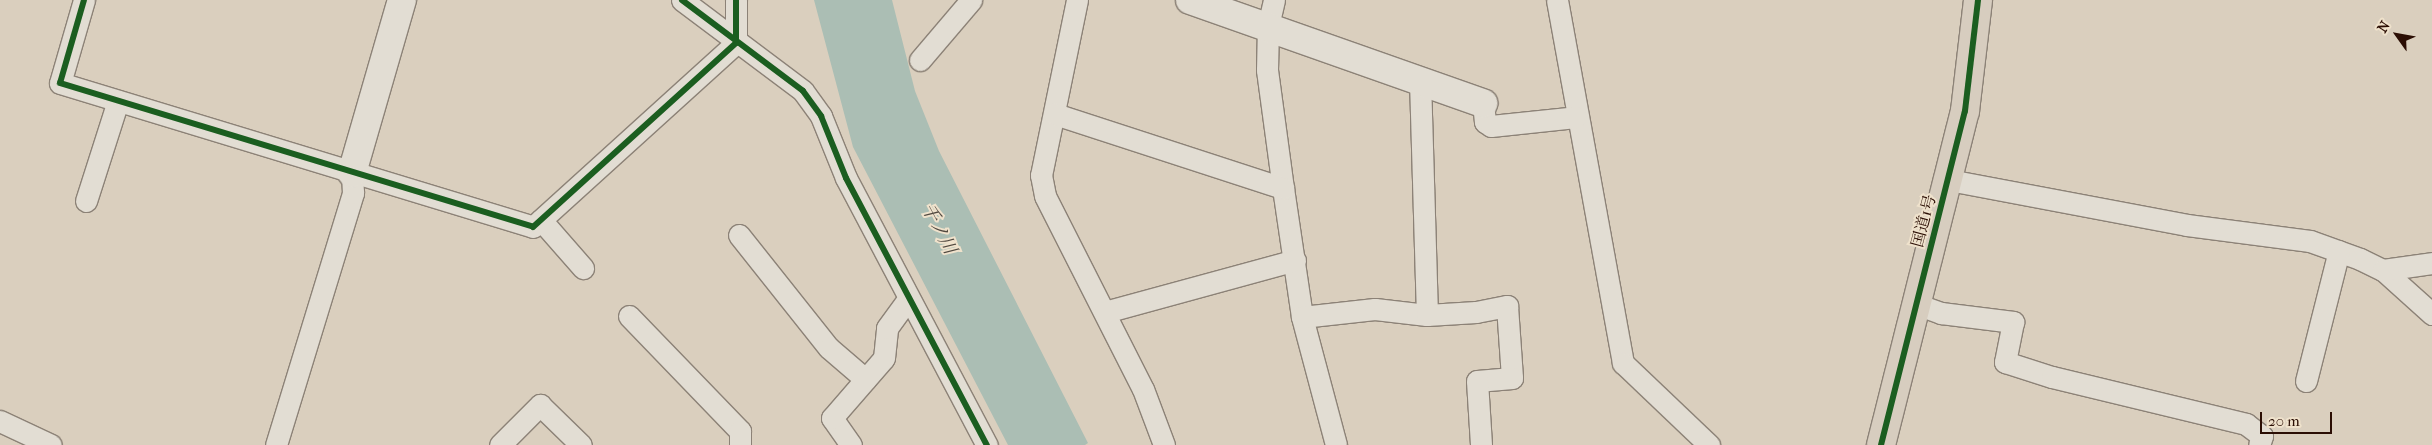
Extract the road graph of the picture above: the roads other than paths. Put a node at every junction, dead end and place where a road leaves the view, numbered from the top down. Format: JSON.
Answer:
{"nodes":[{"id":1,"x":84,"y":0,"type":"edge"},
{"id":2,"x":402,"y":0,"type":"edge"},
{"id":3,"x":682,"y":0,"type":"edge"},
{"id":4,"x":736,"y":0,"type":"edge"},
{"id":5,"x":971,"y":0,"type":"edge"},
{"id":6,"x":1077,"y":0,"type":"edge"},
{"id":7,"x":1190,"y":0,"type":"edge"},
{"id":8,"x":1274,"y":0,"type":"edge"},
{"id":9,"x":1556,"y":0,"type":"edge"},
{"id":10,"x":1978,"y":0,"type":"edge"},
{"id":11,"x":1268,"y":26,"type":"junction"},
{"id":12,"x":736,"y":43,"type":"junction"},
{"id":13,"x":920,"y":60,"type":"dead end"},
{"id":14,"x":1420,"y":80,"type":"junction"},
{"id":15,"x":118,"y":101,"type":"junction"},
{"id":16,"x":1483,"y":103,"type":"joint"},
{"id":17,"x":1055,"y":114,"type":"junction"},
{"id":18,"x":1576,"y":117,"type":"junction"},
{"id":19,"x":352,"y":173,"type":"junction"},
{"id":20,"x":1949,"y":180,"type":"junction"},
{"id":21,"x":1283,"y":188,"type":"junction"},
{"id":22,"x":86,"y":202,"type":"dead end"},
{"id":23,"x":541,"y":220,"type":"junction"},
{"id":24,"x":739,"y":235,"type":"dead end"},
{"id":25,"x":2339,"y":251,"type":"junction"},
{"id":26,"x":1295,"y":260,"type":"junction"},
{"id":27,"x":2432,"y":263,"type":"edge"},
{"id":28,"x":583,"y":268,"type":"dead end"},
{"id":29,"x":2383,"y":270,"type":"junction"},
{"id":30,"x":908,"y":299,"type":"junction"},
{"id":31,"x":1916,"y":304,"type":"junction"},
{"id":32,"x":1105,"y":312,"type":"junction"},
{"id":33,"x":2432,"y":314,"type":"edge"},
{"id":34,"x":1427,"y":315,"type":"junction"},
{"id":35,"x":629,"y":316,"type":"dead end"},
{"id":36,"x":1302,"y":316,"type":"junction"},
{"id":37,"x":865,"y":379,"type":"junction"},
{"id":38,"x":2306,"y":381,"type":"dead end"},
{"id":39,"x":0,"y":423,"type":"edge"},
{"id":40,"x":51,"y":445,"type":"edge"},
{"id":41,"x":276,"y":445,"type":"edge"},
{"id":42,"x":500,"y":445,"type":"edge"},
{"id":43,"x":581,"y":445,"type":"edge"},
{"id":44,"x":740,"y":445,"type":"edge"},
{"id":45,"x":851,"y":445,"type":"edge"},
{"id":46,"x":987,"y":445,"type":"edge"},
{"id":47,"x":1164,"y":445,"type":"edge"},
{"id":48,"x":1336,"y":445,"type":"edge"},
{"id":49,"x":1481,"y":445,"type":"edge"},
{"id":50,"x":1709,"y":445,"type":"edge"},
{"id":51,"x":1880,"y":445,"type":"edge"},
{"id":52,"x":2259,"y":445,"type":"edge"}],
"edges":[{"from":1,"to":15,"type":"street"},
{"from":2,"to":19,"type":"street"},
{"from":3,"to":12,"type":"street"},
{"from":4,"to":12,"type":"street"},
{"from":5,"to":13,"type":"street"},
{"from":6,"to":17,"type":"street"},
{"from":7,"to":11,"type":"street"},
{"from":8,"to":11,"type":"street"},
{"from":9,"to":18,"type":"street"},
{"from":10,"to":20,"type":"highway","name":"国道1号"},
{"from":11,"to":14,"type":"street"},
{"from":11,"to":21,"type":"street"},
{"from":12,"to":23,"type":"street"},
{"from":12,"to":30,"type":"street"},
{"from":14,"to":16,"type":"street"},
{"from":14,"to":34,"type":"street"},
{"from":15,"to":19,"type":"street"},
{"from":15,"to":22,"type":"street"},
{"from":16,"to":18,"type":"street"},
{"from":17,"to":21,"type":"street"},
{"from":17,"to":32,"type":"street"},
{"from":18,"to":50,"type":"street"},
{"from":19,"to":23,"type":"street"},
{"from":19,"to":41,"type":"street"},
{"from":20,"to":25,"type":"street"},
{"from":20,"to":31,"type":"highway","name":"国道1号"},
{"from":21,"to":26,"type":"street"},
{"from":23,"to":28,"type":"street"},
{"from":24,"to":37,"type":"street"},
{"from":25,"to":29,"type":"street"},
{"from":25,"to":38,"type":"street"},
{"from":26,"to":32,"type":"street"},
{"from":26,"to":36,"type":"street"},
{"from":27,"to":29,"type":"street"},
{"from":29,"to":33,"type":"street"},
{"from":30,"to":37,"type":"street"},
{"from":30,"to":46,"type":"street"},
{"from":31,"to":51,"type":"highway","name":"国道1号"},
{"from":31,"to":52,"type":"street"},
{"from":32,"to":47,"type":"street"},
{"from":34,"to":36,"type":"street"},
{"from":34,"to":49,"type":"street"},
{"from":35,"to":44,"type":"street"},
{"from":36,"to":48,"type":"street"},
{"from":37,"to":45,"type":"street"},
{"from":39,"to":40,"type":"street"},
{"from":42,"to":43,"type":"street"}]}
